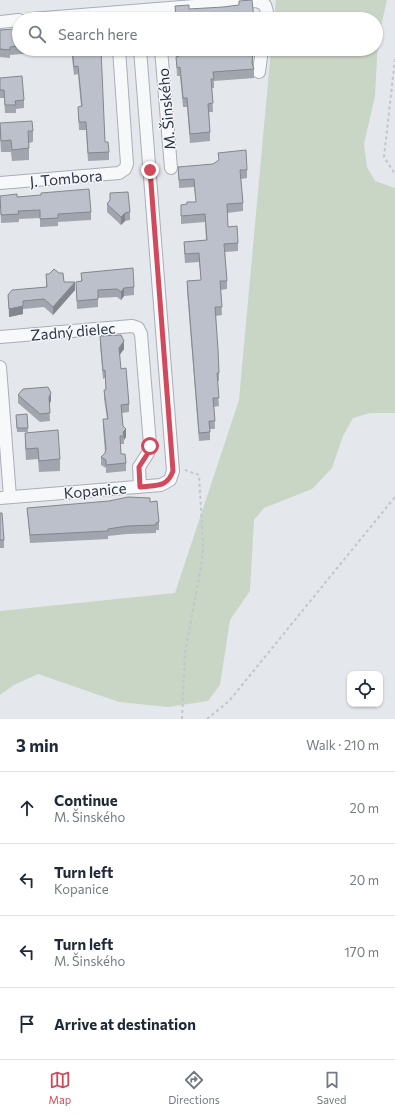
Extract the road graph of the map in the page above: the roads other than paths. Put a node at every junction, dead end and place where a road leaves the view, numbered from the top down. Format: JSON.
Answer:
{"nodes":[{"id":1,"x":173,"y":12,"type":"edge"},
{"id":2,"x":267,"y":12,"type":"edge"},
{"id":3,"x":12,"y":21,"type":"edge"},
{"id":4,"x":0,"y":22,"type":"edge"},
{"id":5,"x":119,"y":56,"type":"edge"},
{"id":6,"x":141,"y":56,"type":"edge"},
{"id":7,"x":162,"y":56,"type":"edge"},
{"id":8,"x":261,"y":56,"type":"edge"},
{"id":9,"x":258,"y":72,"type":"dead end"},
{"id":10,"x":185,"y":167,"type":"edge"},
{"id":11,"x":172,"y":168,"type":"junction"},
{"id":12,"x":150,"y":170,"type":"junction"},
{"id":13,"x":0,"y":183,"type":"edge"},
{"id":14,"x":0,"y":337,"type":"edge"},
{"id":15,"x":0,"y":367,"type":"edge"},
{"id":16,"x":173,"y":471,"type":"joint"},
{"id":17,"x":140,"y":487,"type":"junction"},
{"id":18,"x":5,"y":498,"type":"edge"}],
"edges":[{"from":1,"to":2,"type":"street"},
{"from":3,"to":4,"type":"street"},
{"from":5,"to":13,"type":"street","name":"J. Tombora"},
{"from":6,"to":12,"type":"street","name":"M. Šinského"},
{"from":7,"to":11,"type":"street","name":"M. Šinského"},
{"from":8,"to":9,"type":"street"},
{"from":10,"to":11,"type":"street"},
{"from":11,"to":12,"type":"street"},
{"from":12,"to":16,"type":"street","name":"M. Šinského"},
{"from":14,"to":17,"type":"street","name":"Zadný dielec"},
{"from":15,"to":18,"type":"street","name":"Kopanice"},
{"from":16,"to":17,"type":"street","name":"Kopanice"},
{"from":17,"to":18,"type":"street","name":"Kopanice"}]}
